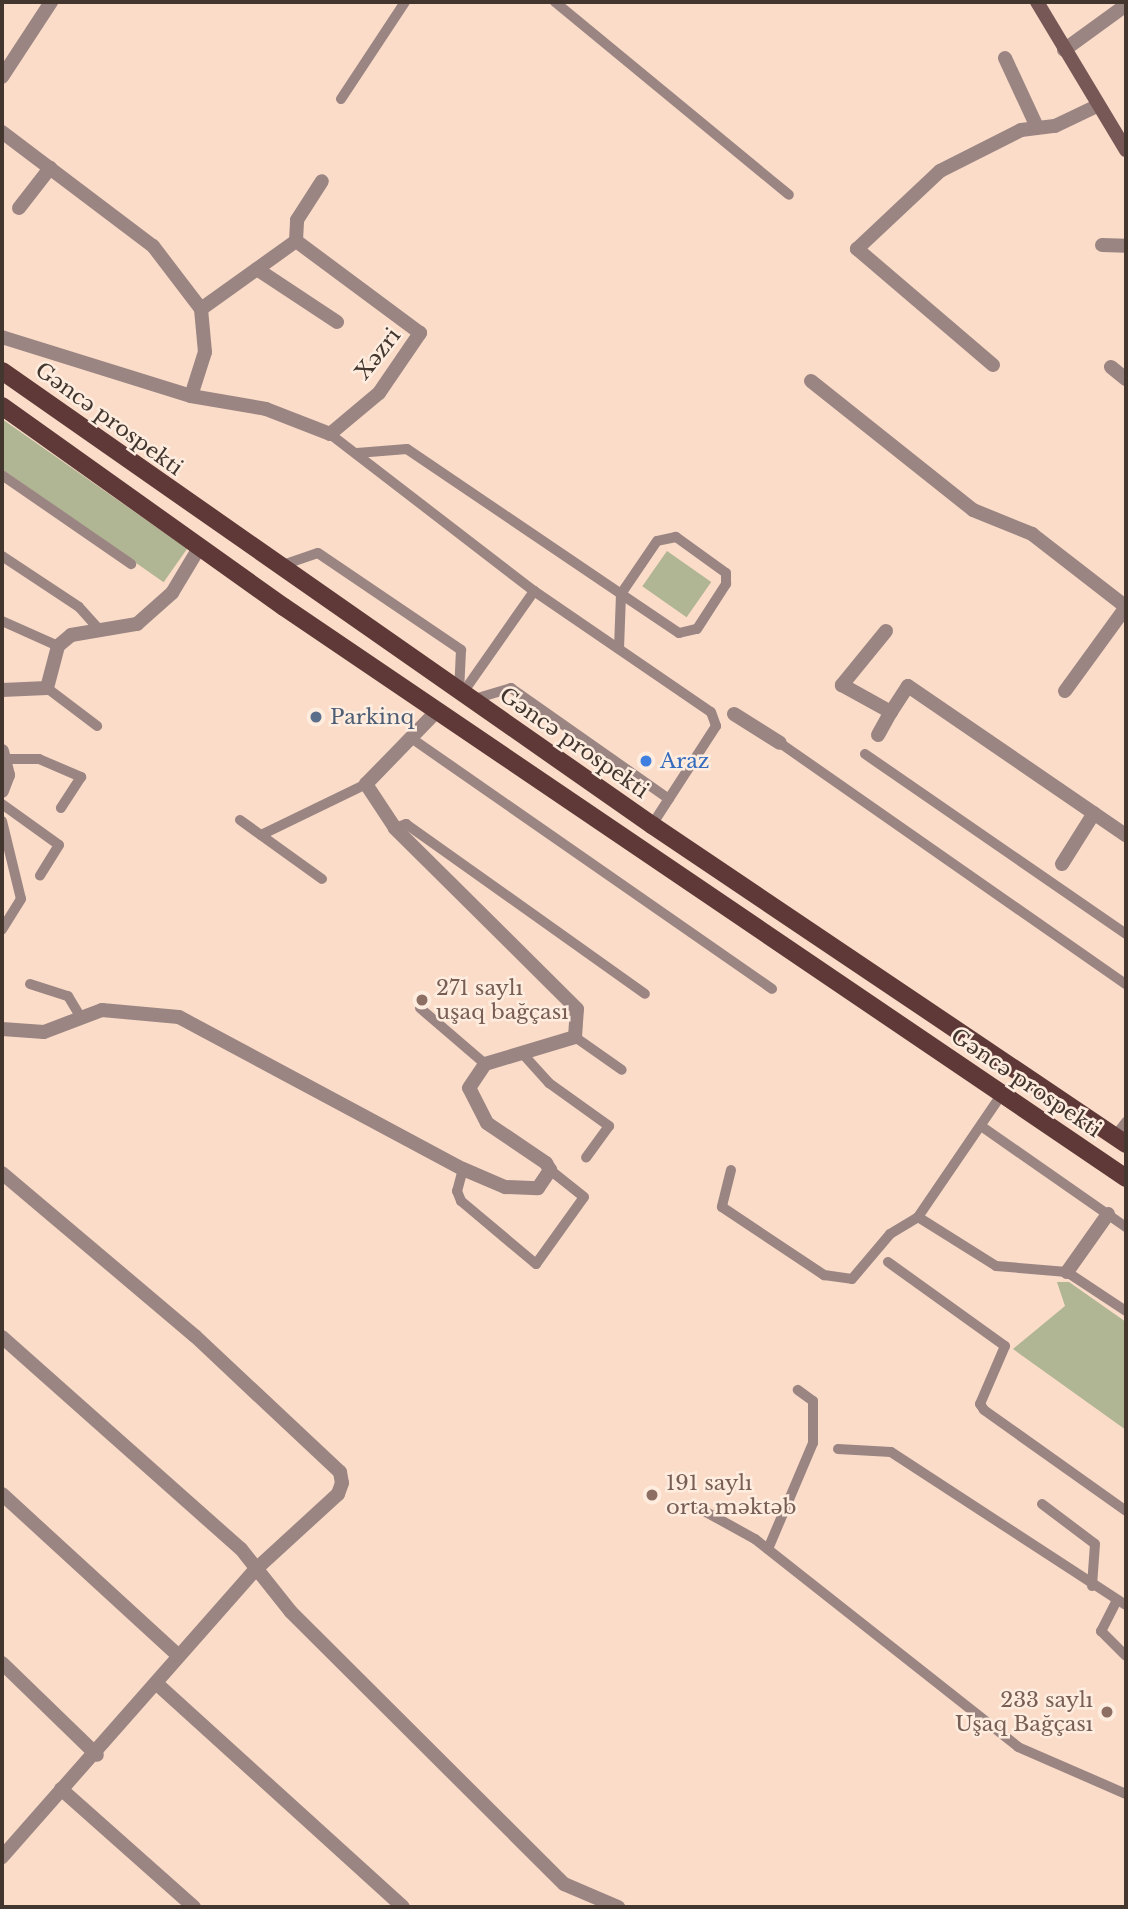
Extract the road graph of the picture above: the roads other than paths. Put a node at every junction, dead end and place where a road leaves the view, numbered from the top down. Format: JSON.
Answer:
{"nodes":[{"id":1,"x":51,"y":2,"type":"edge"},
{"id":2,"x":405,"y":2,"type":"edge"},
{"id":3,"x":555,"y":2,"type":"edge"},
{"id":4,"x":1037,"y":2,"type":"edge"},
{"id":5,"x":1126,"y":5,"type":"edge"},
{"id":6,"x":1064,"y":50,"type":"junction"},
{"id":7,"x":1005,"y":58,"type":"dead end"},
{"id":8,"x":2,"y":76,"type":"edge"},
{"id":9,"x":341,"y":99,"type":"dead end"},
{"id":10,"x":1097,"y":106,"type":"junction"},
{"id":11,"x":1037,"y":127,"type":"junction"},
{"id":12,"x":2,"y":132,"type":"edge"},
{"id":13,"x":1126,"y":150,"type":"edge"},
{"id":14,"x":50,"y":169,"type":"junction"},
{"id":15,"x":322,"y":181,"type":"dead end"},
{"id":16,"x":789,"y":195,"type":"dead end"},
{"id":17,"x":19,"y":208,"type":"dead end"},
{"id":18,"x":296,"y":241,"type":"junction"},
{"id":19,"x":1102,"y":246,"type":"dead end"},
{"id":20,"x":1126,"y":246,"type":"edge"},
{"id":21,"x":257,"y":269,"type":"junction"},
{"id":22,"x":201,"y":309,"type":"junction"},
{"id":23,"x":337,"y":322,"type":"dead end"},
{"id":24,"x":2,"y":337,"type":"edge"},
{"id":25,"x":993,"y":365,"type":"dead end"},
{"id":26,"x":1111,"y":367,"type":"dead end"},
{"id":27,"x":2,"y":371,"type":"edge"},
{"id":28,"x":1126,"y":379,"type":"edge"},
{"id":29,"x":811,"y":381,"type":"dead end"},
{"id":30,"x":191,"y":396,"type":"junction"},
{"id":31,"x":2,"y":406,"type":"edge"},
{"id":32,"x":79,"y":426,"type":"junction"},
{"id":33,"x":330,"y":434,"type":"junction"},
{"id":34,"x":62,"y":449,"type":"junction"},
{"id":35,"x":357,"y":453,"type":"junction"},
{"id":36,"x":2,"y":475,"type":"edge"},
{"id":37,"x":199,"y":548,"type":"junction"},
{"id":38,"x":2,"y":555,"type":"edge"},
{"id":39,"x":131,"y":564,"type":"dead end"},
{"id":40,"x":277,"y":567,"type":"junction"},
{"id":41,"x":534,"y":591,"type":"junction"},
{"id":42,"x":621,"y":594,"type":"junction"},
{"id":43,"x":1126,"y":607,"type":"edge"},
{"id":44,"x":2,"y":621,"type":"edge"},
{"id":45,"x":100,"y":630,"type":"junction"},
{"id":46,"x":886,"y":631,"type":"dead end"},
{"id":47,"x":58,"y":646,"type":"junction"},
{"id":48,"x":619,"y":649,"type":"junction"},
{"id":49,"x":47,"y":688,"type":"junction"},
{"id":50,"x":2,"y":690,"type":"edge"},
{"id":51,"x":1065,"y":691,"type":"dead end"},
{"id":52,"x":464,"y":695,"type":"junction"},
{"id":53,"x":438,"y":710,"type":"junction"},
{"id":54,"x":891,"y":712,"type":"junction"},
{"id":55,"x":734,"y":714,"type":"dead end"},
{"id":56,"x":97,"y":726,"type":"dead end"},
{"id":57,"x":878,"y":735,"type":"dead end"},
{"id":58,"x":414,"y":740,"type":"junction"},
{"id":59,"x":780,"y":743,"type":"joint"},
{"id":60,"x":865,"y":754,"type":"dead end"},
{"id":61,"x":4,"y":755,"type":"edge"},
{"id":62,"x":366,"y":784,"type":"junction"},
{"id":63,"x":2,"y":791,"type":"edge"},
{"id":64,"x":669,"y":799,"type":"junction"},
{"id":65,"x":2,"y":804,"type":"edge"},
{"id":66,"x":61,"y":808,"type":"dead end"},
{"id":67,"x":1094,"y":813,"type":"junction"},
{"id":68,"x":240,"y":820,"type":"dead end"},
{"id":69,"x":2,"y":821,"type":"edge"},
{"id":70,"x":652,"y":825,"type":"junction"},
{"id":71,"x":395,"y":828,"type":"junction"},
{"id":72,"x":261,"y":835,"type":"junction"},
{"id":73,"x":1126,"y":835,"type":"edge"},
{"id":74,"x":680,"y":844,"type":"junction"},
{"id":75,"x":1062,"y":864,"type":"dead end"},
{"id":76,"x":663,"y":866,"type":"junction"},
{"id":77,"x":40,"y":875,"type":"dead end"},
{"id":78,"x":322,"y":879,"type":"dead end"},
{"id":79,"x":2,"y":930,"type":"edge"},
{"id":80,"x":1126,"y":934,"type":"edge"},
{"id":81,"x":30,"y":984,"type":"dead end"},
{"id":82,"x":1126,"y":984,"type":"edge"},
{"id":83,"x":772,"y":989,"type":"dead end"},
{"id":84,"x":645,"y":994,"type":"dead end"},
{"id":85,"x":420,"y":1008,"type":"dead end"},
{"id":86,"x":80,"y":1016,"type":"junction"},
{"id":87,"x":2,"y":1029,"type":"edge"},
{"id":88,"x":575,"y":1037,"type":"junction"},
{"id":89,"x":521,"y":1052,"type":"junction"},
{"id":90,"x":485,"y":1064,"type":"junction"},
{"id":91,"x":622,"y":1070,"type":"dead end"},
{"id":92,"x":1002,"y":1094,"type":"junction"},
{"id":93,"x":1126,"y":1122,"type":"edge"},
{"id":94,"x":981,"y":1126,"type":"junction"},
{"id":95,"x":1121,"y":1140,"type":"edge"},
{"id":96,"x":586,"y":1158,"type":"dead end"},
{"id":97,"x":463,"y":1169,"type":"junction"},
{"id":98,"x":550,"y":1170,"type":"junction"},
{"id":99,"x":731,"y":1170,"type":"dead end"},
{"id":100,"x":2,"y":1173,"type":"edge"},
{"id":101,"x":1126,"y":1178,"type":"edge"},
{"id":102,"x":1108,"y":1214,"type":"junction"},
{"id":103,"x":918,"y":1217,"type":"junction"},
{"id":104,"x":1126,"y":1227,"type":"edge"},
{"id":105,"x":888,"y":1262,"type":"dead end"},
{"id":106,"x":1067,"y":1272,"type":"junction"},
{"id":107,"x":1126,"y":1311,"type":"edge"},
{"id":108,"x":2,"y":1337,"type":"edge"},
{"id":109,"x":798,"y":1390,"type":"dead end"},
{"id":110,"x":838,"y":1449,"type":"dead end"},
{"id":111,"x":2,"y":1494,"type":"edge"},
{"id":112,"x":1042,"y":1504,"type":"dead end"},
{"id":113,"x":695,"y":1506,"type":"dead end"},
{"id":114,"x":1126,"y":1511,"type":"edge"},
{"id":115,"x":768,"y":1549,"type":"junction"},
{"id":116,"x":255,"y":1570,"type":"junction"},
{"id":117,"x":1092,"y":1586,"type":"junction"},
{"id":118,"x":1121,"y":1604,"type":"edge"},
{"id":119,"x":178,"y":1655,"type":"junction"},
{"id":120,"x":1126,"y":1657,"type":"edge"},
{"id":121,"x":2,"y":1663,"type":"edge"},
{"id":122,"x":156,"y":1683,"type":"junction"},
{"id":123,"x":97,"y":1755,"type":"junction"},
{"id":124,"x":61,"y":1789,"type":"junction"},
{"id":125,"x":1126,"y":1794,"type":"edge"},
{"id":126,"x":2,"y":1857,"type":"edge"},
{"id":127,"x":194,"y":1907,"type":"edge"},
{"id":128,"x":403,"y":1907,"type":"edge"},
{"id":129,"x":618,"y":1907,"type":"edge"}],
"edges":[{"from":1,"to":8,"type":"street"},
{"from":2,"to":9,"type":"lane"},
{"from":3,"to":16,"type":"lane"},
{"from":4,"to":6,"type":"main road"},
{"from":5,"to":6,"type":"street"},
{"from":6,"to":10,"type":"main road"},
{"from":7,"to":11,"type":"street"},
{"from":10,"to":11,"type":"street"},
{"from":10,"to":13,"type":"main road"},
{"from":11,"to":25,"type":"street"},
{"from":12,"to":14,"type":"street"},
{"from":14,"to":17,"type":"street"},
{"from":14,"to":22,"type":"street"},
{"from":15,"to":18,"type":"street"},
{"from":18,"to":21,"type":"street"},
{"from":18,"to":33,"type":"street","name":"Xəzri"},
{"from":19,"to":20,"type":"street"},
{"from":21,"to":22,"type":"street"},
{"from":21,"to":23,"type":"street"},
{"from":22,"to":30,"type":"street"},
{"from":24,"to":30,"type":"street"},
{"from":26,"to":28,"type":"street"},
{"from":27,"to":32,"type":"main road","name":"Gəncə prospekti"},
{"from":29,"to":43,"type":"street"},
{"from":30,"to":33,"type":"street"},
{"from":31,"to":34,"type":"main road","name":"Gəncə prospekti"},
{"from":32,"to":34,"type":"main road"},
{"from":32,"to":40,"type":"main road","name":"Gəncə prospekti"},
{"from":33,"to":35,"type":"lane"},
{"from":34,"to":37,"type":"main road","name":"Gəncə prospekti"},
{"from":35,"to":41,"type":"lane"},
{"from":35,"to":42,"type":"lane"},
{"from":36,"to":39,"type":"lane"},
{"from":37,"to":45,"type":"street"},
{"from":37,"to":53,"type":"main road","name":"Gəncə prospekti"},
{"from":38,"to":45,"type":"lane"},
{"from":40,"to":52,"type":"main road","name":"Gəncə prospekti"},
{"from":40,"to":52,"type":"lane"},
{"from":41,"to":48,"type":"lane"},
{"from":41,"to":52,"type":"lane"},
{"from":42,"to":42,"type":"lane"},
{"from":42,"to":48,"type":"lane"},
{"from":43,"to":51,"type":"street"},
{"from":44,"to":47,"type":"lane"},
{"from":45,"to":47,"type":"street"},
{"from":46,"to":54,"type":"street"},
{"from":47,"to":49,"type":"street"},
{"from":48,"to":64,"type":"lane"},
{"from":49,"to":50,"type":"street"},
{"from":49,"to":56,"type":"lane"},
{"from":52,"to":64,"type":"lane"},
{"from":52,"to":70,"type":"main road","name":"Gəncə prospekti"},
{"from":53,"to":58,"type":"street"},
{"from":53,"to":76,"type":"main road","name":"Gəncə prospekti"},
{"from":54,"to":57,"type":"street"},
{"from":54,"to":67,"type":"street"},
{"from":55,"to":59,"type":"street"},
{"from":58,"to":62,"type":"street"},
{"from":58,"to":83,"type":"lane"},
{"from":59,"to":82,"type":"lane"},
{"from":60,"to":80,"type":"lane"},
{"from":61,"to":63,"type":"street"},
{"from":61,"to":66,"type":"lane"},
{"from":62,"to":71,"type":"street"},
{"from":62,"to":72,"type":"lane"},
{"from":64,"to":70,"type":"lane"},
{"from":65,"to":77,"type":"lane"},
{"from":67,"to":73,"type":"street"},
{"from":67,"to":75,"type":"street"},
{"from":68,"to":72,"type":"lane"},
{"from":69,"to":79,"type":"lane"},
{"from":70,"to":74,"type":"main road","name":"Gəncə prospekti"},
{"from":71,"to":84,"type":"lane"},
{"from":71,"to":88,"type":"street"},
{"from":72,"to":78,"type":"lane"},
{"from":74,"to":76,"type":"main road"},
{"from":74,"to":95,"type":"main road","name":"Gəncə prospekti"},
{"from":76,"to":92,"type":"main road","name":"Gəncə prospekti"},
{"from":81,"to":86,"type":"lane"},
{"from":85,"to":90,"type":"lane"},
{"from":86,"to":87,"type":"street"},
{"from":86,"to":97,"type":"street"},
{"from":88,"to":89,"type":"street"},
{"from":88,"to":91,"type":"lane"},
{"from":89,"to":90,"type":"street"},
{"from":89,"to":96,"type":"lane"},
{"from":90,"to":98,"type":"street"},
{"from":92,"to":94,"type":"lane"},
{"from":92,"to":101,"type":"main road","name":"Gəncə prospekti"},
{"from":93,"to":95,"type":"lane"},
{"from":94,"to":102,"type":"lane"},
{"from":94,"to":103,"type":"lane"},
{"from":97,"to":98,"type":"street"},
{"from":97,"to":98,"type":"lane"},
{"from":99,"to":103,"type":"lane"},
{"from":100,"to":116,"type":"street"},
{"from":102,"to":104,"type":"lane"},
{"from":102,"to":106,"type":"street"},
{"from":103,"to":106,"type":"lane"},
{"from":105,"to":114,"type":"lane"},
{"from":106,"to":107,"type":"lane"},
{"from":108,"to":116,"type":"street"},
{"from":109,"to":115,"type":"lane"},
{"from":110,"to":117,"type":"lane"},
{"from":111,"to":119,"type":"street"},
{"from":112,"to":117,"type":"lane"},
{"from":113,"to":115,"type":"lane"},
{"from":115,"to":125,"type":"lane"},
{"from":116,"to":119,"type":"street"},
{"from":116,"to":129,"type":"street"},
{"from":117,"to":118,"type":"lane"},
{"from":118,"to":120,"type":"lane"},
{"from":119,"to":122,"type":"street"},
{"from":121,"to":123,"type":"street"},
{"from":122,"to":123,"type":"street"},
{"from":122,"to":128,"type":"street"},
{"from":123,"to":124,"type":"street"},
{"from":124,"to":126,"type":"street"},
{"from":124,"to":127,"type":"street"}]}
